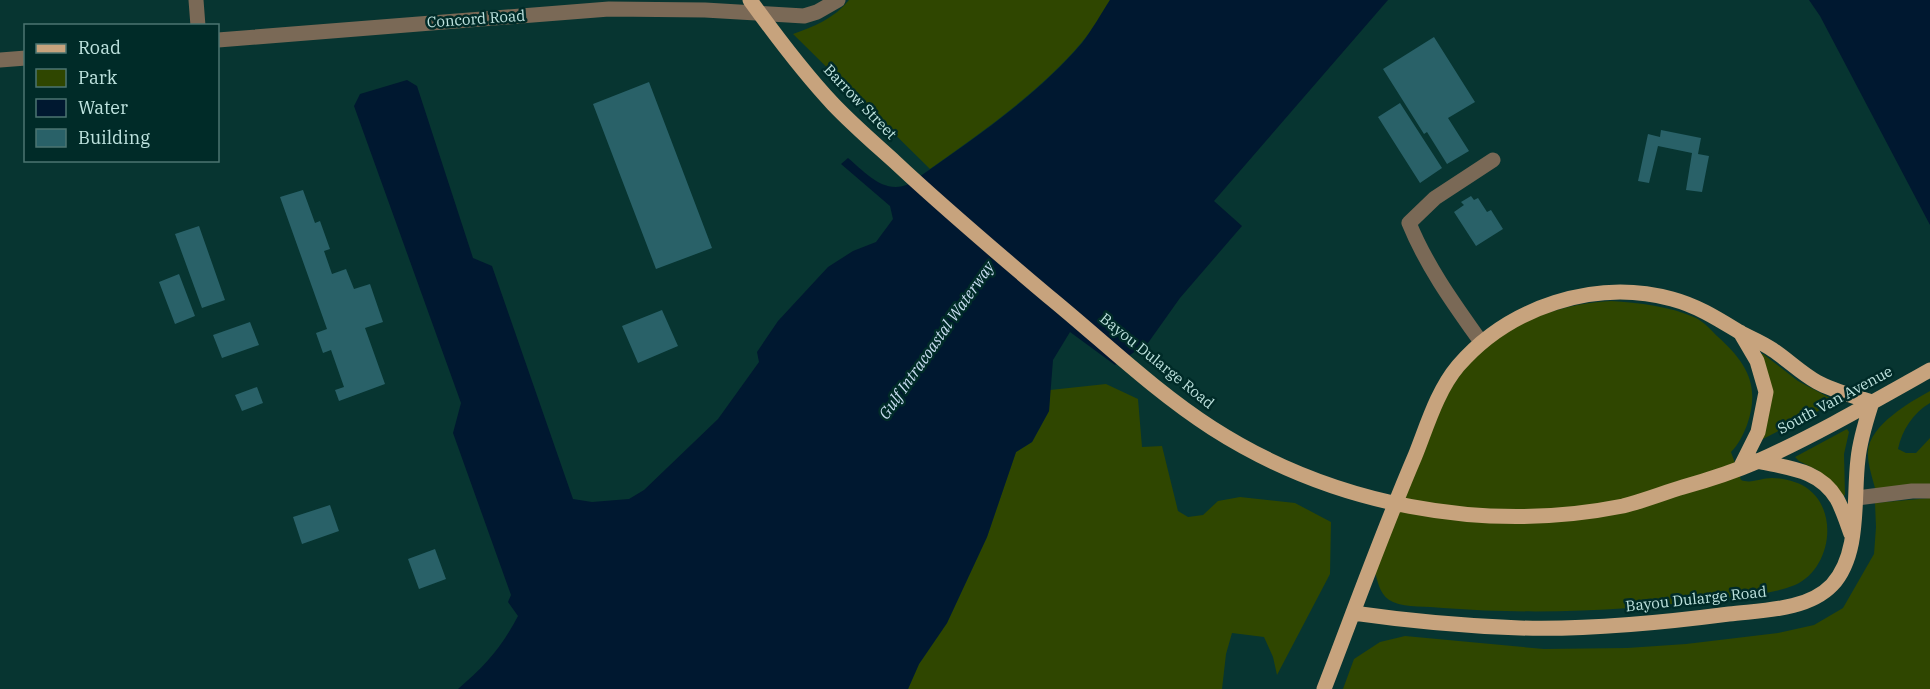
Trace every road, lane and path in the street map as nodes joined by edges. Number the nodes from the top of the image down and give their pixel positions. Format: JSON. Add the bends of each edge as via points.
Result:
{"nodes":[{"id":1,"x":196,"y":0,"type":"edge"},
{"id":2,"x":750,"y":0,"type":"edge"},
{"id":3,"x":838,"y":0,"type":"edge"},
{"id":4,"x":198,"y":24,"type":"edge"},
{"id":5,"x":219,"y":40,"type":"edge"},
{"id":6,"x":24,"y":58,"type":"edge"},
{"id":7,"x":0,"y":60,"type":"edge"},
{"id":8,"x":1493,"y":160,"type":"dead end"},
{"id":9,"x":956,"y":219,"type":"joint"},
{"id":10,"x":1740,"y":332,"type":"junction"},
{"id":11,"x":1481,"y":342,"type":"junction"},
{"id":12,"x":1930,"y":370,"type":"edge"},
{"id":13,"x":1872,"y":402,"type":"junction"},
{"id":14,"x":1756,"y":461,"type":"junction"},
{"id":15,"x":1740,"y":468,"type":"junction"},
{"id":16,"x":1930,"y":491,"type":"edge"},
{"id":17,"x":1857,"y":498,"type":"junction"},
{"id":18,"x":1852,"y":537,"type":"junction"},
{"id":19,"x":1353,"y":613,"type":"junction"},
{"id":20,"x":1324,"y":689,"type":"edge"}],
"edges":[{"from":1,"to":4,"type":"street"},
{"from":2,"to":9,"type":"main road","name":"Barrow Street","via":[[834,105]]},
{"from":3,"to":5,"type":"street","name":"Concord Road","via":[[804,16],[609,9]]},
{"from":6,"to":7,"type":"street"},
{"from":8,"to":11,"type":"street","via":[[1436,198],[1409,223],[1450,299]]},
{"from":9,"to":15,"type":"main road","name":"Bayou Dularge Road","via":[[1203,421],[1253,452],[1315,480],[1403,506],[1496,516],[1574,513],[1625,505]]},
{"from":10,"to":11,"type":"main road","via":[[1702,309],[1671,299],[1638,292],[1606,292],[1567,298],[1532,311]]},
{"from":10,"to":13,"type":"main road","via":[[1818,383]]},
{"from":10,"to":15,"type":"main road","via":[[1757,361],[1766,392],[1758,432]]},
{"from":11,"to":19,"type":"main road","via":[[1443,388]]},
{"from":12,"to":13,"type":"main road","name":"South Van Avenue"},
{"from":13,"to":14,"type":"main road","name":"South Van Avenue"},
{"from":13,"to":17,"type":"main road","name":"Bayou Dularge Road","via":[[1860,441]]},
{"from":14,"to":15,"type":"main road","name":"Bayou Dularge Road"},
{"from":14,"to":18,"type":"main road","via":[[1809,472],[1826,483],[1838,500]]},
{"from":16,"to":17,"type":"street"},
{"from":17,"to":18,"type":"main road","name":"Bayou Dularge Road"},
{"from":18,"to":19,"type":"main road","name":"Bayou Dularge Road","via":[[1843,568],[1832,585],[1806,602],[1776,609],[1629,625],[1522,628],[1418,622]]},
{"from":19,"to":20,"type":"main road"}]}
